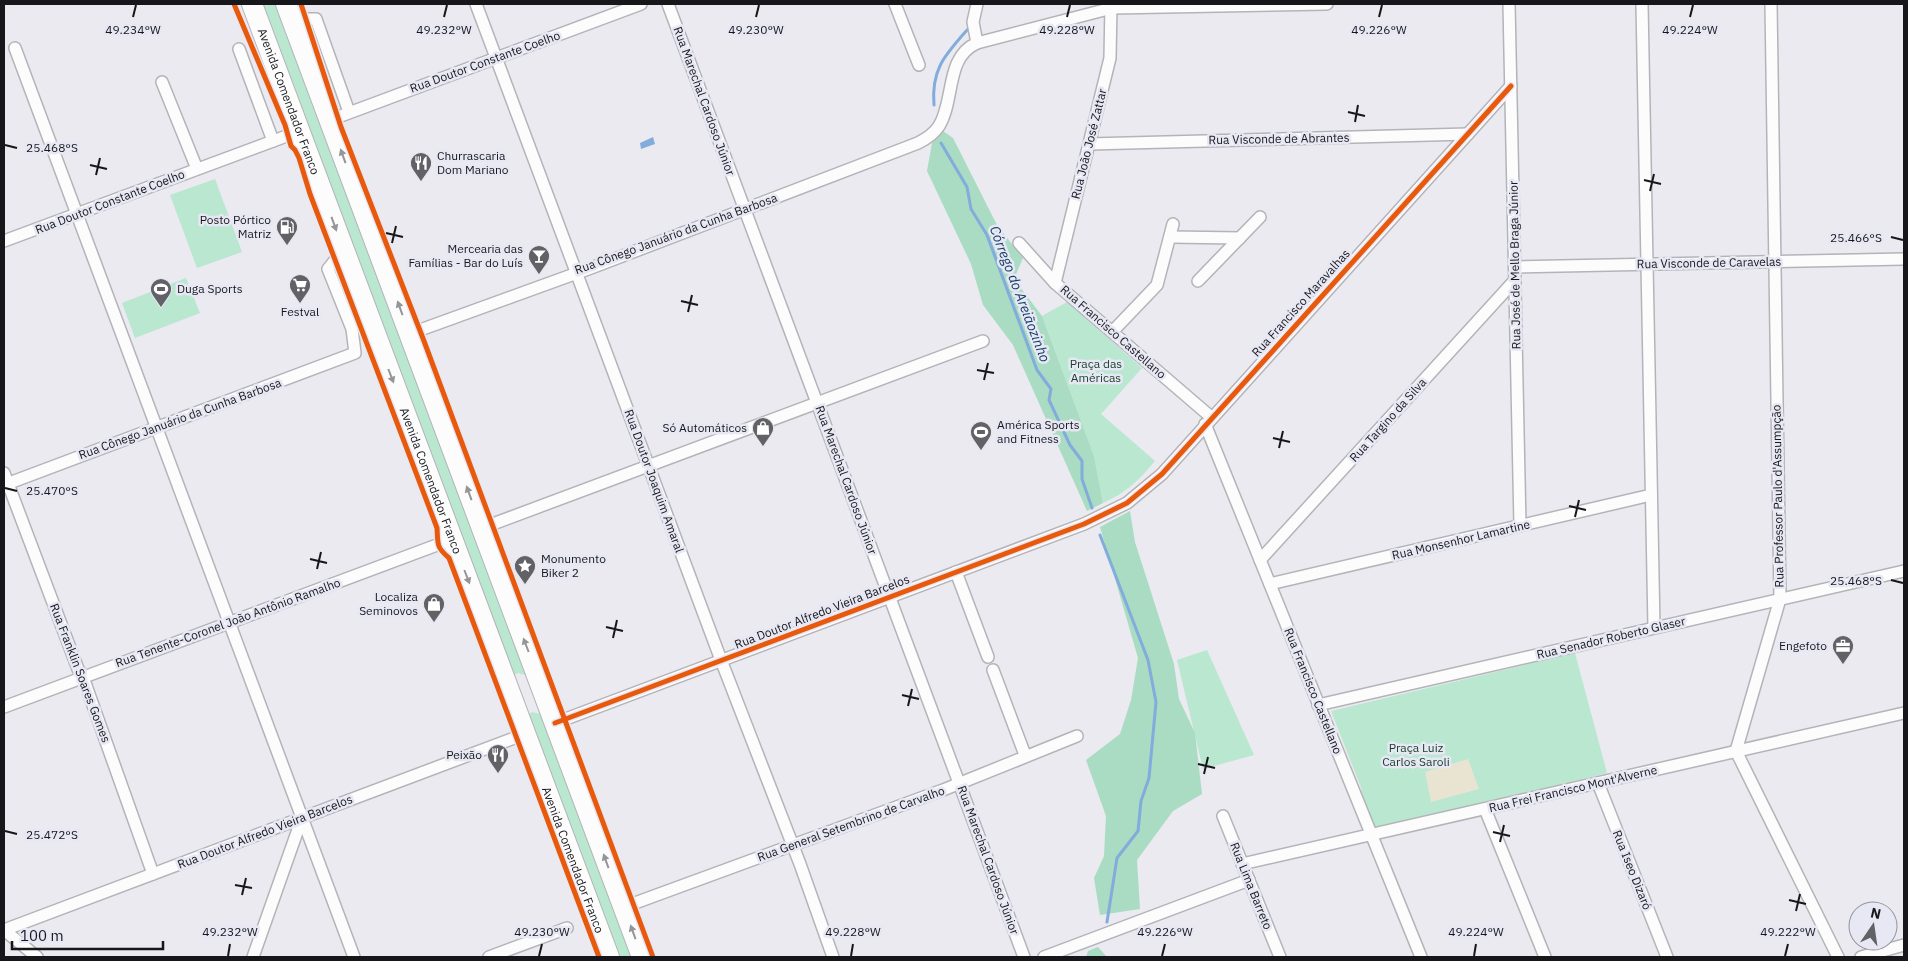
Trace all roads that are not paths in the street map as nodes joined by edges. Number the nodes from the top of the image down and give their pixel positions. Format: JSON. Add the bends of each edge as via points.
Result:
{"nodes":[{"id":1,"x":242,"y":4,"type":"edge"},
{"id":2,"x":252,"y":4,"type":"edge"},
{"id":3,"x":476,"y":4,"type":"edge"},
{"id":4,"x":640,"y":4,"type":"edge"},
{"id":5,"x":668,"y":4,"type":"edge"},
{"id":6,"x":895,"y":4,"type":"edge"},
{"id":7,"x":977,"y":4,"type":"edge"},
{"id":8,"x":1327,"y":4,"type":"edge"},
{"id":9,"x":1509,"y":4,"type":"edge"},
{"id":10,"x":1642,"y":4,"type":"edge"},
{"id":11,"x":1771,"y":4,"type":"edge"},
{"id":12,"x":1244,"y":5,"type":"edge"},
{"id":13,"x":1112,"y":6,"type":"edge"},
{"id":14,"x":289,"y":12,"type":"edge"},
{"id":15,"x":978,"y":44,"type":"junction"},
{"id":16,"x":15,"y":48,"type":"dead end"},
{"id":17,"x":239,"y":49,"type":"dead end"},
{"id":18,"x":496,"y":58,"type":"junction"},
{"id":19,"x":919,"y":65,"type":"dead end"},
{"id":20,"x":162,"y":82,"type":"dead end"},
{"id":21,"x":1511,"y":86,"type":"junction"},
{"id":22,"x":287,"y":96,"type":"junction"},
{"id":23,"x":349,"y":112,"type":"junction"},
{"id":24,"x":330,"y":120,"type":"junction"},
{"id":25,"x":300,"y":131,"type":"junction"},
{"id":26,"x":1468,"y":134,"type":"junction"},
{"id":27,"x":274,"y":141,"type":"junction"},
{"id":28,"x":1089,"y":144,"type":"junction"},
{"id":29,"x":197,"y":169,"type":"junction"},
{"id":30,"x":745,"y":209,"type":"junction"},
{"id":31,"x":77,"y":214,"type":"junction"},
{"id":32,"x":1260,"y":217,"type":"dead end"},
{"id":33,"x":1173,"y":224,"type":"dead end"},
{"id":34,"x":1170,"y":238,"type":"junction"},
{"id":35,"x":1240,"y":238,"type":"junction"},
{"id":36,"x":4,"y":242,"type":"edge"},
{"id":37,"x":1019,"y":243,"type":"dead end"},
{"id":38,"x":344,"y":249,"type":"junction"},
{"id":39,"x":1904,"y":258,"type":"edge"},
{"id":40,"x":1775,"y":262,"type":"junction"},
{"id":41,"x":1647,"y":264,"type":"junction"},
{"id":42,"x":1515,"y":267,"type":"junction"},
{"id":43,"x":576,"y":272,"type":"junction"},
{"id":44,"x":1515,"y":280,"type":"junction"},
{"id":45,"x":1198,"y":281,"type":"dead end"},
{"id":46,"x":1055,"y":283,"type":"junction"},
{"id":47,"x":1112,"y":332,"type":"junction"},
{"id":48,"x":410,"y":334,"type":"junction"},
{"id":49,"x":983,"y":341,"type":"dead end"},
{"id":50,"x":817,"y":403,"type":"junction"},
{"id":51,"x":1208,"y":420,"type":"junction"},
{"id":52,"x":156,"y":428,"type":"junction"},
{"id":53,"x":648,"y":466,"type":"junction"},
{"id":54,"x":5,"y":481,"type":"edge"},
{"id":55,"x":1652,"y":495,"type":"junction"},
{"id":56,"x":1095,"y":519,"type":"joint"},
{"id":57,"x":1520,"y":526,"type":"junction"},
{"id":58,"x":482,"y":528,"type":"junction"},
{"id":59,"x":452,"y":539,"type":"junction"},
{"id":60,"x":1260,"y":560,"type":"junction"},
{"id":61,"x":1904,"y":571,"type":"edge"},
{"id":62,"x":956,"y":572,"type":"junction"},
{"id":63,"x":1270,"y":584,"type":"junction"},
{"id":64,"x":890,"y":597,"type":"junction"},
{"id":65,"x":1780,"y":599,"type":"junction"},
{"id":66,"x":229,"y":622,"type":"junction"},
{"id":67,"x":1654,"y":628,"type":"junction"},
{"id":68,"x":988,"y":657,"type":"dead end"},
{"id":69,"x":721,"y":660,"type":"junction"},
{"id":70,"x":993,"y":670,"type":"dead end"},
{"id":71,"x":83,"y":677,"type":"junction"},
{"id":72,"x":543,"y":691,"type":"junction"},
{"id":73,"x":514,"y":702,"type":"junction"},
{"id":74,"x":1318,"y":705,"type":"junction"},
{"id":75,"x":4,"y":707,"type":"edge"},
{"id":76,"x":1904,"y":713,"type":"edge"},
{"id":77,"x":555,"y":723,"type":"junction"},
{"id":78,"x":526,"y":734,"type":"junction"},
{"id":79,"x":1077,"y":736,"type":"dead end"},
{"id":80,"x":1736,"y":752,"type":"junction"},
{"id":81,"x":1025,"y":755,"type":"junction"},
{"id":82,"x":1598,"y":783,"type":"junction"},
{"id":83,"x":960,"y":784,"type":"junction"},
{"id":84,"x":1485,"y":808,"type":"junction"},
{"id":85,"x":1223,"y":816,"type":"dead end"},
{"id":86,"x":302,"y":818,"type":"junction"},
{"id":87,"x":1371,"y":834,"type":"junction"},
{"id":88,"x":793,"y":846,"type":"junction"},
{"id":89,"x":1242,"y":864,"type":"junction"},
{"id":90,"x":153,"y":874,"type":"junction"},
{"id":91,"x":1249,"y":880,"type":"junction"},
{"id":92,"x":624,"y":907,"type":"junction"},
{"id":93,"x":566,"y":928,"type":"dead end"},
{"id":94,"x":4,"y":930,"type":"edge"},
{"id":95,"x":1904,"y":945,"type":"edge"},
{"id":96,"x":37,"y":957,"type":"edge"},
{"id":97,"x":253,"y":957,"type":"edge"},
{"id":98,"x":354,"y":957,"type":"edge"},
{"id":99,"x":490,"y":957,"type":"edge"},
{"id":100,"x":609,"y":957,"type":"edge"},
{"id":101,"x":642,"y":957,"type":"edge"},
{"id":102,"x":833,"y":957,"type":"edge"},
{"id":103,"x":1024,"y":957,"type":"edge"},
{"id":104,"x":1044,"y":957,"type":"edge"},
{"id":105,"x":1280,"y":957,"type":"edge"},
{"id":106,"x":1421,"y":957,"type":"edge"},
{"id":107,"x":1545,"y":957,"type":"edge"},
{"id":108,"x":1667,"y":957,"type":"edge"},
{"id":109,"x":1838,"y":957,"type":"edge"},
{"id":110,"x":1860,"y":957,"type":"edge"}],
"edges":[{"from":1,"to":22,"type":"highway"},
{"from":2,"to":22,"type":"highway","name":"Avenida Comendador Franco"},
{"from":3,"to":18,"type":"street","name":"Rua Doutor Joaquim Amaral"},
{"from":4,"to":18,"type":"street","name":"Rua Doutor Constante Coelho"},
{"from":5,"to":30,"type":"street","name":"Rua Marechal Cardoso Júnior"},
{"from":6,"to":19,"type":"street"},
{"from":7,"to":15,"type":"street","via":[[973,22]]},
{"from":8,"to":12,"type":"street"},
{"from":9,"to":21,"type":"street","name":"Rua José de Mello Braga Júnior"},
{"from":10,"to":41,"type":"street"},
{"from":11,"to":40,"type":"street","name":"Rua Professor Paulo d'Assumpção"},
{"from":12,"to":13,"type":"street"},
{"from":13,"to":15,"type":"street"},
{"from":13,"to":28,"type":"street","name":"Rua João José Zattar","via":[[1110,58]]},
{"from":14,"to":23,"type":"street","via":[[316,19]]},
{"from":14,"to":24,"type":"highway"},
{"from":15,"to":30,"type":"street","name":"Rua Cônego Januário da Cunha Barbosa","via":[[966,50],[957,63],[947,106],[938,127],[925,139]]},
{"from":16,"to":31,"type":"street"},
{"from":17,"to":27,"type":"street"},
{"from":18,"to":23,"type":"street","name":"Rua Doutor Constante Coelho"},
{"from":18,"to":43,"type":"street","name":"Rua Doutor Joaquim Amaral"},
{"from":20,"to":29,"type":"street"},
{"from":21,"to":26,"type":"street","name":"Rua Francisco Maravalhas"},
{"from":21,"to":42,"type":"street","name":"Rua José de Mello Braga Júnior"},
{"from":22,"to":25,"type":"highway","name":"Avenida Comendador Franco"},
{"from":23,"to":24,"type":"street","name":"Rua Doutor Constante Coelho"},
{"from":48,"to":24,"type":"highway","one_way":true},
{"from":25,"to":27,"type":"street","name":"Rua Doutor Constante Coelho"},
{"from":25,"to":38,"type":"highway","name":"Avenida Comendador Franco","one_way":true},
{"from":26,"to":28,"type":"street","name":"Rua Visconde de Abrantes"},
{"from":26,"to":51,"type":"street","name":"Rua Francisco Maravalhas"},
{"from":27,"to":29,"type":"street","name":"Rua Doutor Constante Coelho"},
{"from":28,"to":46,"type":"street","name":"Rua João José Zattar"},
{"from":29,"to":31,"type":"street","name":"Rua Doutor Constante Coelho"},
{"from":30,"to":43,"type":"street","name":"Rua Cônego Januário da Cunha Barbosa"},
{"from":30,"to":50,"type":"street","name":"Rua Marechal Cardoso Júnior"},
{"from":31,"to":36,"type":"street","name":"Rua Doutor Constante Coelho"},
{"from":31,"to":52,"type":"street"},
{"from":32,"to":35,"type":"street"},
{"from":33,"to":34,"type":"street"},
{"from":34,"to":35,"type":"street"},
{"from":34,"to":47,"type":"street","via":[[1156,288]]},
{"from":35,"to":45,"type":"street"},
{"from":37,"to":46,"type":"street","name":"Rua Francisco Castellano"},
{"from":38,"to":52,"type":"street","name":"Rua Cônego Januário da Cunha Barbosa","via":[[328,269],[352,329],[355,353]]},
{"from":38,"to":59,"type":"highway","name":"Avenida Comendador Franco","one_way":true},
{"from":39,"to":40,"type":"street","name":"Rua Visconde de Caravelas"},
{"from":40,"to":41,"type":"street","name":"Rua Visconde de Caravelas"},
{"from":40,"to":65,"type":"street","name":"Rua Professor Paulo d'Assumpção"},
{"from":41,"to":42,"type":"street","name":"Rua Visconde de Caravelas"},
{"from":41,"to":55,"type":"street"},
{"from":42,"to":44,"type":"street","name":"Rua José de Mello Braga Júnior"},
{"from":43,"to":48,"type":"street","name":"Rua Cônego Januário da Cunha Barbosa"},
{"from":43,"to":53,"type":"street","name":"Rua Doutor Joaquim Amaral"},
{"from":44,"to":57,"type":"street","name":"Rua José de Mello Braga Júnior"},
{"from":44,"to":60,"type":"street","name":"Rua Targino da Silva"},
{"from":46,"to":47,"type":"street","name":"Rua Francisco Castellano"},
{"from":47,"to":51,"type":"street","name":"Rua Francisco Castellano"},
{"from":58,"to":48,"type":"highway","one_way":true},
{"from":49,"to":50,"type":"street"},
{"from":50,"to":53,"type":"street"},
{"from":50,"to":64,"type":"street","name":"Rua Marechal Cardoso Júnior"},
{"from":51,"to":56,"type":"street","name":"Rua Francisco Maravalhas","via":[[1151,485],[1127,503]]},
{"from":51,"to":60,"type":"street","name":"Rua Francisco Castellano"},
{"from":52,"to":54,"type":"street","name":"Rua Cônego Januário da Cunha Barbosa"},
{"from":52,"to":66,"type":"street"},
{"from":53,"to":58,"type":"street"},
{"from":53,"to":69,"type":"street","name":"Rua Doutor Joaquim Amaral"},
{"from":54,"to":71,"type":"street","name":"Rua Franklin Soares Gomes"},
{"from":55,"to":57,"type":"street","name":"Rua Monsenhor Lamartine"},
{"from":55,"to":67,"type":"street"},
{"from":56,"to":62,"type":"street","name":"Rua Doutor Alfredo Vieira Barcelos"},
{"from":57,"to":63,"type":"street","name":"Rua Monsenhor Lamartine"},
{"from":72,"to":58,"type":"highway","one_way":true},
{"from":59,"to":66,"type":"street","name":"Rua Tenente-Coronel João Antônio Ramalho"},
{"from":59,"to":73,"type":"highway","name":"Avenida Comendador Franco","one_way":true},
{"from":60,"to":63,"type":"street","name":"Rua Francisco Castellano"},
{"from":61,"to":65,"type":"street","name":"Rua Senador Roberto Glaser"},
{"from":62,"to":64,"type":"street","name":"Rua Doutor Alfredo Vieira Barcelos"},
{"from":62,"to":68,"type":"street"},
{"from":63,"to":74,"type":"street","name":"Rua Francisco Castellano"},
{"from":64,"to":69,"type":"street","name":"Rua Doutor Alfredo Vieira Barcelos"},
{"from":64,"to":83,"type":"street","name":"Rua Marechal Cardoso Júnior"},
{"from":65,"to":67,"type":"street","name":"Rua Senador Roberto Glaser"},
{"from":65,"to":80,"type":"street","name":"Rua Professor Paulo d'Assumpção"},
{"from":66,"to":71,"type":"street","name":"Rua Tenente-Coronel João Antônio Ramalho"},
{"from":66,"to":86,"type":"street"},
{"from":67,"to":74,"type":"street","name":"Rua Senador Roberto Glaser"},
{"from":69,"to":77,"type":"street","name":"Rua Doutor Alfredo Vieira Barcelos"},
{"from":69,"to":88,"type":"street","name":"Rua Doutor Joaquim Amaral"},
{"from":70,"to":81,"type":"street"},
{"from":71,"to":75,"type":"street","name":"Rua Tenente-Coronel João Antônio Ramalho"},
{"from":71,"to":90,"type":"street","name":"Rua Franklin Soares Gomes"},
{"from":72,"to":73,"type":"highway","via":[[530,683],[522,684],[516,688]]},
{"from":72,"to":77,"type":"highway"},
{"from":73,"to":78,"type":"highway","name":"Avenida Comendador Franco"},
{"from":74,"to":87,"type":"street","name":"Rua Francisco Castellano"},
{"from":76,"to":80,"type":"street","name":"Rua Frei Francisco Mont'Alverne"},
{"from":92,"to":77,"type":"highway","one_way":true},
{"from":78,"to":86,"type":"street","name":"Rua Doutor Alfredo Vieira Barcelos"},
{"from":78,"to":100,"type":"highway","name":"Avenida Comendador Franco"},
{"from":79,"to":81,"type":"street","name":"Rua General Setembrino de Carvalho"},
{"from":80,"to":82,"type":"street","name":"Rua Frei Francisco Mont'Alverne"},
{"from":80,"to":109,"type":"street"},
{"from":81,"to":83,"type":"street","name":"Rua General Setembrino de Carvalho"},
{"from":82,"to":84,"type":"street","name":"Rua Frei Francisco Mont'Alverne"},
{"from":82,"to":108,"type":"street","name":"Rua Iseo Dizaró"},
{"from":83,"to":88,"type":"street","name":"Rua General Setembrino de Carvalho"},
{"from":83,"to":103,"type":"street","name":"Rua Marechal Cardoso Júnior"},
{"from":84,"to":87,"type":"street","name":"Rua Frei Francisco Mont'Alverne"},
{"from":84,"to":107,"type":"street"},
{"from":85,"to":89,"type":"street","name":"Rua Lima Barreto"},
{"from":86,"to":90,"type":"street","name":"Rua Doutor Alfredo Vieira Barcelos"},
{"from":86,"to":97,"type":"street"},
{"from":86,"to":98,"type":"street"},
{"from":87,"to":89,"type":"street","name":"Rua Frei Francisco Mont'Alverne"},
{"from":87,"to":106,"type":"street","name":"Rua Francisco Castellano"},
{"from":88,"to":92,"type":"street","name":"Rua General Setembrino de Carvalho"},
{"from":88,"to":102,"type":"street","name":"Rua Doutor Joaquim Amaral"},
{"from":89,"to":91,"type":"street","name":"Rua Lima Barreto"},
{"from":90,"to":94,"type":"street","name":"Rua Doutor Alfredo Vieira Barcelos"},
{"from":91,"to":104,"type":"street"},
{"from":91,"to":105,"type":"street","name":"Rua Lima Barreto"},
{"from":101,"to":92,"type":"highway","one_way":true},
{"from":93,"to":99,"type":"street"},
{"from":94,"to":96,"type":"street"},
{"from":95,"to":110,"type":"street"}]}
